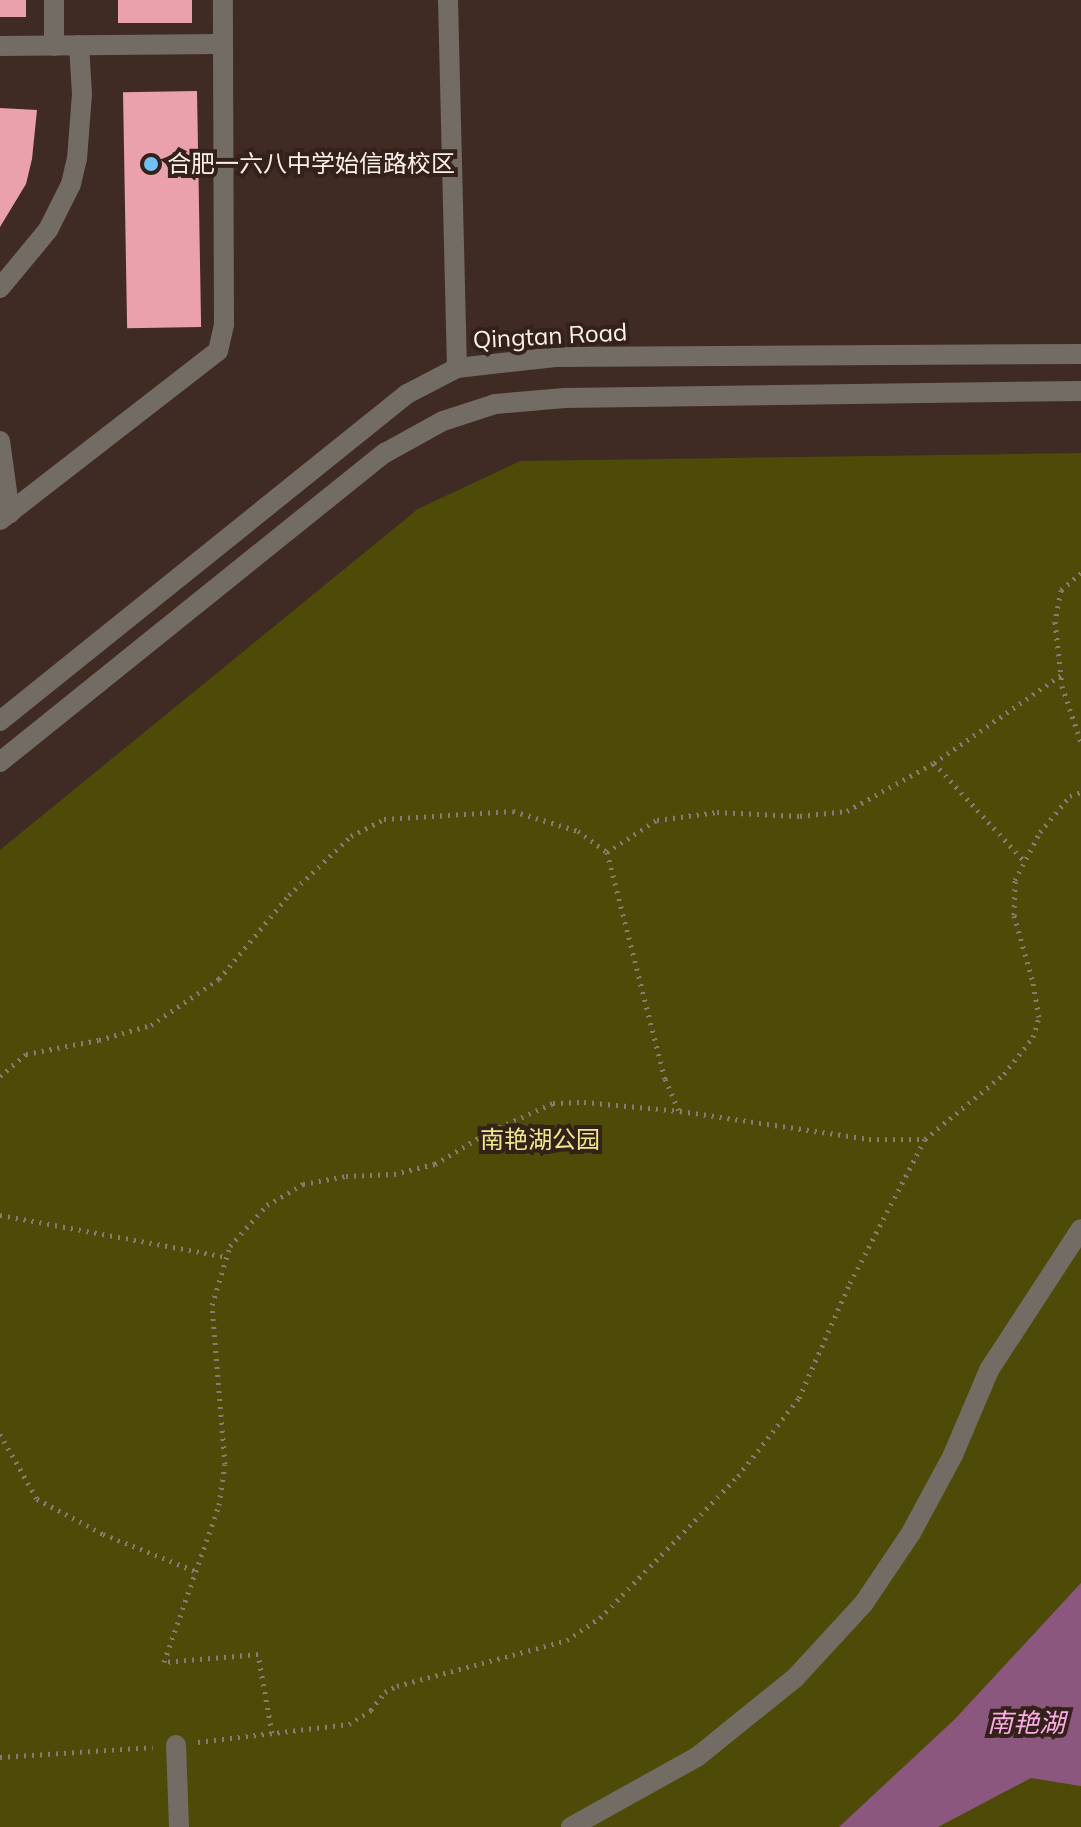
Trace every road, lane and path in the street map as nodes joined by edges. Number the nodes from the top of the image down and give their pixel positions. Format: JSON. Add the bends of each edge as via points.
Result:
{"nodes":[{"id":1,"x":54,"y":0,"type":"edge"},
{"id":2,"x":223,"y":0,"type":"edge"},
{"id":3,"x":448,"y":0,"type":"edge"},
{"id":4,"x":221,"y":44,"type":"junction"},
{"id":5,"x":79,"y":45,"type":"junction"},
{"id":6,"x":0,"y":46,"type":"edge"},
{"id":7,"x":54,"y":46,"type":"junction"},
{"id":8,"x":0,"y":288,"type":"edge"},
{"id":9,"x":1081,"y":354,"type":"edge"},
{"id":10,"x":457,"y":368,"type":"junction"},
{"id":11,"x":1081,"y":391,"type":"edge"},
{"id":12,"x":0,"y":441,"type":"edge"},
{"id":13,"x":5,"y":516,"type":"edge"},
{"id":14,"x":1081,"y":573,"type":"edge"},
{"id":15,"x":1061,"y":675,"type":"junction"},
{"id":16,"x":0,"y":721,"type":"edge"},
{"id":17,"x":1081,"y":742,"type":"edge"},
{"id":18,"x":0,"y":762,"type":"edge"},
{"id":19,"x":934,"y":763,"type":"junction"},
{"id":20,"x":1081,"y":792,"type":"edge"},
{"id":21,"x":607,"y":852,"type":"junction"},
{"id":22,"x":1025,"y":862,"type":"junction"},
{"id":23,"x":0,"y":1076,"type":"edge"},
{"id":24,"x":680,"y":1111,"type":"junction"},
{"id":25,"x":925,"y":1139,"type":"junction"},
{"id":26,"x":0,"y":1215,"type":"edge"},
{"id":27,"x":1081,"y":1229,"type":"edge"},
{"id":28,"x":226,"y":1257,"type":"junction"},
{"id":29,"x":0,"y":1434,"type":"edge"},
{"id":30,"x":195,"y":1571,"type":"junction"},
{"id":31,"x":272,"y":1733,"type":"junction"},
{"id":32,"x":176,"y":1745,"type":"junction"},
{"id":33,"x":0,"y":1757,"type":"edge"},
{"id":34,"x":179,"y":1827,"type":"edge"},
{"id":35,"x":571,"y":1827,"type":"edge"}],
"edges":[{"from":1,"to":7,"type":"street"},
{"from":2,"to":4,"type":"street"},
{"from":3,"to":10,"type":"street"},
{"from":4,"to":5,"type":"street"},
{"from":4,"to":13,"type":"street","via":[[224,324],[218,351]]},
{"from":5,"to":7,"type":"street"},
{"from":5,"to":8,"type":"street","via":[[82,94],[71,184],[48,230]]},
{"from":6,"to":7,"type":"street"},
{"from":9,"to":10,"type":"street","name":"Qingtan Road","via":[[555,357]]},
{"from":10,"to":16,"type":"street","name":"Qingtan Road","via":[[407,394]]},
{"from":11,"to":18,"type":"street","via":[[565,398],[495,404],[443,421],[385,453]]},
{"from":12,"to":13,"type":"street"},
{"from":14,"to":15,"type":"path","via":[[1061,590]]},
{"from":15,"to":17,"type":"path"},
{"from":15,"to":19,"type":"path"},
{"from":19,"to":21,"type":"path","via":[[847,811],[800,816],[717,812],[657,820]]},
{"from":19,"to":22,"type":"path"},
{"from":20,"to":22,"type":"path","via":[[1070,796],[1040,832]]},
{"from":21,"to":23,"type":"path","via":[[578,831],[513,811],[384,819],[351,836],[289,895],[219,979],[151,1025],[26,1054]]},
{"from":21,"to":24,"type":"path","via":[[665,1079]]},
{"from":22,"to":25,"type":"path","via":[[1015,880],[1014,915],[1039,1017],[1033,1037],[1004,1074]]},
{"from":24,"to":25,"type":"path","via":[[869,1139]]},
{"from":24,"to":28,"type":"path","via":[[553,1103],[435,1164],[303,1184],[267,1205]]},
{"from":25,"to":31,"type":"path","via":[[850,1283],[799,1398],[738,1476],[600,1618],[567,1640],[397,1686],[349,1724]]},
{"from":26,"to":28,"type":"path"},
{"from":27,"to":35,"type":"street","via":[[989,1370],[953,1455],[911,1533],[864,1603],[795,1678],[697,1757]]},
{"from":28,"to":30,"type":"path","via":[[212,1305],[225,1464],[219,1505]]},
{"from":29,"to":30,"type":"path","via":[[37,1499],[103,1534]]},
{"from":30,"to":31,"type":"path","via":[[164,1662],[258,1654]]},
{"from":31,"to":32,"type":"path"},
{"from":32,"to":33,"type":"path"},
{"from":32,"to":34,"type":"street"}]}
